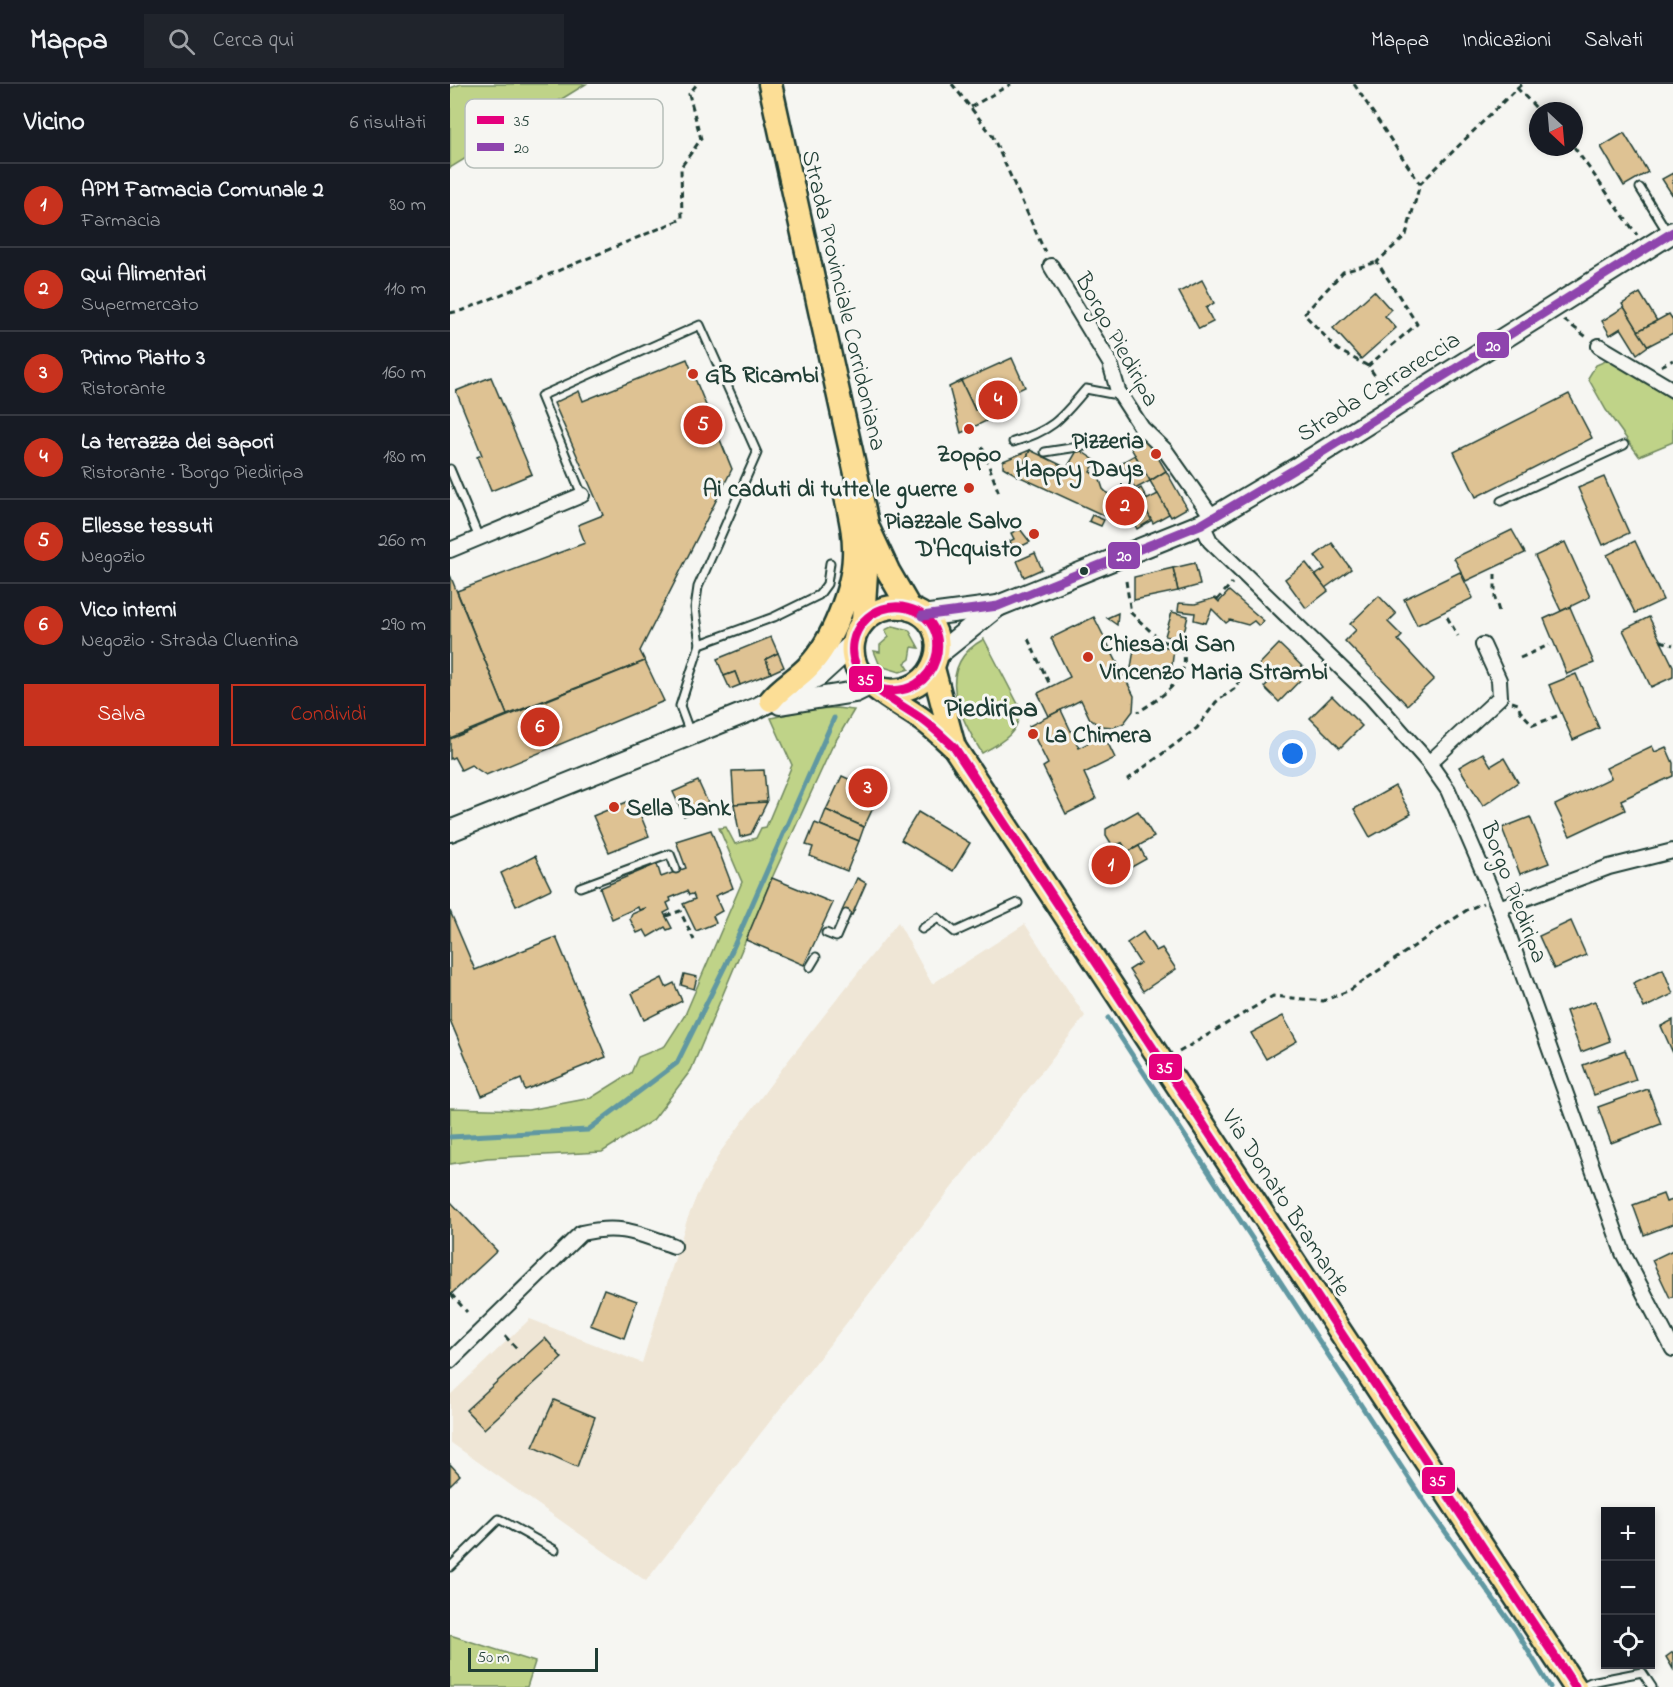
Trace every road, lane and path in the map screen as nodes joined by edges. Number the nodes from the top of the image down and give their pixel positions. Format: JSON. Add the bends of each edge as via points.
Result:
{"nodes":[{"id":1,"x":698,"y":84,"type":"edge"},
{"id":2,"x":770,"y":84,"type":"edge"},
{"id":3,"x":952,"y":84,"type":"edge"},
{"id":4,"x":1011,"y":84,"type":"edge"},
{"id":5,"x":1354,"y":84,"type":"edge"},
{"id":6,"x":1522,"y":84,"type":"edge"},
{"id":7,"x":1517,"y":88,"type":"junction"},
{"id":8,"x":1530,"y":102,"type":"edge"},
{"id":9,"x":970,"y":108,"type":"junction"},
{"id":10,"x":1580,"y":156,"type":"edge"},
{"id":11,"x":1420,"y":184,"type":"junction"},
{"id":12,"x":1640,"y":188,"type":"dead end"},
{"id":13,"x":1671,"y":234,"type":"edge"},
{"id":14,"x":804,"y":246,"type":"junction"},
{"id":15,"x":1647,"y":249,"type":"junction"},
{"id":16,"x":1377,"y":262,"type":"junction"},
{"id":17,"x":1051,"y":266,"type":"joint"},
{"id":18,"x":450,"y":313,"type":"edge"},
{"id":19,"x":1562,"y":318,"type":"dead end"},
{"id":20,"x":1599,"y":346,"type":"joint"},
{"id":21,"x":1368,"y":366,"type":"junction"},
{"id":22,"x":1673,"y":390,"type":"edge"},
{"id":23,"x":1118,"y":391,"type":"junction"},
{"id":24,"x":998,"y":400,"type":"dead end"},
{"id":25,"x":1006,"y":404,"type":"dead end"},
{"id":26,"x":1395,"y":404,"type":"junction"},
{"id":27,"x":1142,"y":428,"type":"junction"},
{"id":28,"x":1013,"y":441,"type":"dead end"},
{"id":29,"x":1624,"y":444,"type":"dead end"},
{"id":30,"x":982,"y":447,"type":"dead end"},
{"id":31,"x":1045,"y":452,"type":"dead end"},
{"id":32,"x":450,"y":469,"type":"edge"},
{"id":33,"x":582,"y":495,"type":"joint"},
{"id":34,"x":1000,"y":496,"type":"dead end"},
{"id":35,"x":1501,"y":501,"type":"dead end"},
{"id":36,"x":1208,"y":521,"type":"junction"},
{"id":37,"x":868,"y":528,"type":"junction"},
{"id":38,"x":479,"y":538,"type":"junction"},
{"id":39,"x":450,"y":550,"type":"edge"},
{"id":40,"x":830,"y":563,"type":"dead end"},
{"id":41,"x":1495,"y":574,"type":"dead end"},
{"id":42,"x":1126,"y":581,"type":"dead end"},
{"id":43,"x":1227,"y":589,"type":"dead end"},
{"id":44,"x":1217,"y":600,"type":"dead end"},
{"id":45,"x":998,"y":606,"type":"junction"},
{"id":46,"x":916,"y":612,"type":"junction"},
{"id":47,"x":1500,"y":615,"type":"dead end"},
{"id":48,"x":1447,"y":617,"type":"dead end"},
{"id":49,"x":863,"y":621,"type":"junction"},
{"id":50,"x":1458,"y":636,"type":"dead end"},
{"id":51,"x":1028,"y":639,"type":"dead end"},
{"id":52,"x":1661,"y":641,"type":"dead end"},
{"id":53,"x":700,"y":644,"type":"junction"},
{"id":54,"x":852,"y":645,"type":"junction"},
{"id":55,"x":1483,"y":645,"type":"dead end"},
{"id":56,"x":1549,"y":645,"type":"dead end"},
{"id":57,"x":1673,"y":645,"type":"edge"},
{"id":58,"x":1520,"y":658,"type":"dead end"},
{"id":59,"x":935,"y":661,"type":"junction"},
{"id":60,"x":1241,"y":678,"type":"dead end"},
{"id":61,"x":875,"y":687,"type":"junction"},
{"id":62,"x":1051,"y":687,"type":"dead end"},
{"id":63,"x":1500,"y":697,"type":"junction"},
{"id":64,"x":764,"y":704,"type":"junction"},
{"id":65,"x":1138,"y":712,"type":"dead end"},
{"id":66,"x":1557,"y":716,"type":"dead end"},
{"id":67,"x":690,"y":733,"type":"junction"},
{"id":68,"x":954,"y":747,"type":"junction"},
{"id":69,"x":1430,"y":763,"type":"junction"},
{"id":70,"x":1127,"y":780,"type":"dead end"},
{"id":71,"x":450,"y":831,"type":"edge"},
{"id":72,"x":1673,"y":851,"type":"edge"},
{"id":73,"x":676,"y":869,"type":"dead end"},
{"id":74,"x":580,"y":887,"type":"dead end"},
{"id":75,"x":1018,"y":903,"type":"dead end"},
{"id":76,"x":1497,"y":903,"type":"junction"},
{"id":77,"x":846,"y":914,"type":"dead end"},
{"id":78,"x":666,"y":916,"type":"dead end"},
{"id":79,"x":922,"y":929,"type":"dead end"},
{"id":80,"x":826,"y":933,"type":"dead end"},
{"id":81,"x":694,"y":940,"type":"dead end"},
{"id":82,"x":816,"y":957,"type":"dead end"},
{"id":83,"x":810,"y":967,"type":"dead end"},
{"id":84,"x":1162,"y":1062,"type":"junction"},
{"id":85,"x":674,"y":1246,"type":"dead end"},
{"id":86,"x":451,"y":1294,"type":"edge"},
{"id":87,"x":467,"y":1312,"type":"dead end"},
{"id":88,"x":505,"y":1336,"type":"dead end"},
{"id":89,"x":517,"y":1349,"type":"dead end"},
{"id":90,"x":1673,"y":1349,"type":"edge"},
{"id":91,"x":450,"y":1361,"type":"edge"},
{"id":92,"x":555,"y":1550,"type":"dead end"},
{"id":93,"x":450,"y":1567,"type":"edge"},
{"id":94,"x":1575,"y":1687,"type":"edge"},
{"id":95,"x":1581,"y":1687,"type":"edge"},
{"id":96,"x":1652,"y":1687,"type":"edge"}],
"edges":[{"from":1,"to":18,"type":"path","via":[[689,94],[701,139],[681,167],[682,219]]},
{"from":2,"to":14,"type":"main road","name":"Strada Provinciale Corridoniana"},
{"from":3,"to":9,"type":"path"},
{"from":4,"to":9,"type":"path"},
{"from":5,"to":11,"type":"path"},
{"from":6,"to":7,"type":"path"},
{"from":7,"to":8,"type":"path"},
{"from":7,"to":11,"type":"path"},
{"from":9,"to":17,"type":"path","via":[[992,135]]},
{"from":10,"to":15,"type":"path"},
{"from":11,"to":16,"type":"path","via":[[1406,235]]},
{"from":12,"to":13,"type":"lane"},
{"from":13,"to":15,"type":"main road","name":"Strada Carrareccia"},
{"from":14,"to":37,"type":"main road","name":"Strada Provinciale Corridoniana"},
{"from":14,"to":64,"type":"main road","via":[[829,417],[854,536],[854,558],[846,591],[823,648],[808,667]]},
{"from":15,"to":26,"type":"main road","name":"Strada Carrareccia"},
{"from":16,"to":21,"type":"path","via":[[1417,324]]},
{"from":16,"to":21,"type":"path","via":[[1343,272],[1304,314],[1338,350]]},
{"from":17,"to":23,"type":"street","name":"Borgo Piediripa","via":[[1110,363]]},
{"from":19,"to":20,"type":"path"},
{"from":20,"to":22,"type":"street"},
{"from":21,"to":26,"type":"path"},
{"from":23,"to":27,"type":"street","name":"Borgo Piediripa"},
{"from":23,"to":28,"type":"lane","via":[[1112,394],[1086,389],[1059,422]]},
{"from":24,"to":25,"type":"path","via":[[1005,413],[1009,411]]},
{"from":26,"to":36,"type":"main road","name":"Strada Carrareccia"},
{"from":27,"to":31,"type":"lane","via":[[1130,439]]},
{"from":27,"to":36,"type":"street","name":"Borgo Piediripa","via":[[1165,450]]},
{"from":29,"to":35,"type":"lane"},
{"from":30,"to":34,"type":"path"},
{"from":32,"to":38,"type":"lane"},
{"from":33,"to":38,"type":"street"},
{"from":33,"to":53,"type":"lane","via":[[541,396],[700,325],[757,453],[698,587],[695,608]]},
{"from":36,"to":45,"type":"main road","name":"Strada Carrareccia"},
{"from":36,"to":69,"type":"street","name":"Borgo Piediripa","via":[[1210,541],[1364,690]]},
{"from":37,"to":46,"type":"main road","name":"Strada Provinciale Corridoniana","via":[[888,571]]},
{"from":37,"to":49,"type":"main road","name":"Strada Provinciale Corridoniana"},
{"from":38,"to":39,"type":"street"},
{"from":40,"to":53,"type":"lane","via":[[827,584],[819,595]]},
{"from":41,"to":47,"type":"path"},
{"from":42,"to":65,"type":"path","via":[[1131,613],[1161,641],[1181,647],[1184,652],[1180,673],[1166,694]]},
{"from":43,"to":44,"type":"path"},
{"from":45,"to":46,"type":"main road"},
{"from":45,"to":59,"type":"main road"},
{"from":46,"to":49,"type":"main road","via":[[885,608]]},
{"from":46,"to":59,"type":"main road","via":[[932,627],[937,640]]},
{"from":48,"to":50,"type":"path"},
{"from":49,"to":54,"type":"main road"},
{"from":51,"to":62,"type":"path"},
{"from":52,"to":57,"type":"path"},
{"from":53,"to":67,"type":"lane","via":[[680,706]]},
{"from":54,"to":61,"type":"main road","via":[[856,667]]},
{"from":54,"to":64,"type":"main road","via":[[818,676]]},
{"from":55,"to":63,"type":"street","via":[[1499,680]]},
{"from":56,"to":58,"type":"path"},
{"from":59,"to":61,"type":"main road","via":[[916,686],[892,692]]},
{"from":59,"to":68,"type":"main road","name":"Via Donato Bramante"},
{"from":60,"to":70,"type":"path","via":[[1197,728]]},
{"from":61,"to":64,"type":"main road"},
{"from":61,"to":68,"type":"main road","name":"Via Donato Bramante"},
{"from":63,"to":66,"type":"path","via":[[1518,704],[1533,725]]},
{"from":63,"to":69,"type":"street"},
{"from":64,"to":67,"type":"main road"},
{"from":67,"to":71,"type":"main road"},
{"from":68,"to":84,"type":"main road","name":"Via Donato Bramante"},
{"from":69,"to":76,"type":"street","name":"Borgo Piediripa","via":[[1452,799]]},
{"from":72,"to":76,"type":"street"},
{"from":73,"to":74,"type":"lane","via":[[670,854]]},
{"from":75,"to":79,"type":"lane","via":[[955,932],[938,918]]},
{"from":76,"to":84,"type":"path","via":[[1467,910],[1350,990],[1323,1001],[1273,996]]},
{"from":76,"to":90,"type":"street","name":"Borgo Piediripa","via":[[1623,1253]]},
{"from":77,"to":80,"type":"lane","via":[[836,937]]},
{"from":78,"to":81,"type":"path","via":[[680,911]]},
{"from":82,"to":83,"type":"lane"},
{"from":84,"to":94,"type":"main road","name":"Via Donato Bramante"},
{"from":85,"to":91,"type":"street","via":[[624,1229],[581,1233]]},
{"from":86,"to":87,"type":"path"},
{"from":88,"to":89,"type":"path"},
{"from":92,"to":93,"type":"lane","via":[[499,1519]]},
{"from":95,"to":96,"type":"lane","via":[[1642,1672]]}]}
